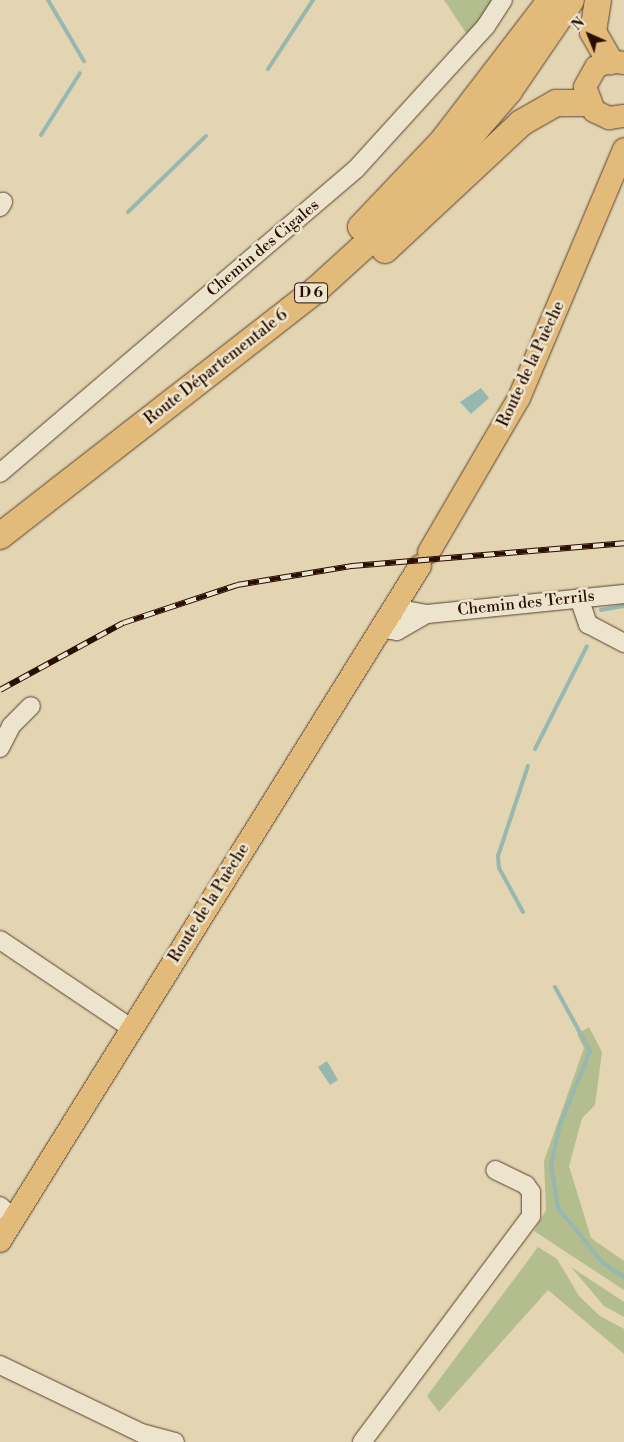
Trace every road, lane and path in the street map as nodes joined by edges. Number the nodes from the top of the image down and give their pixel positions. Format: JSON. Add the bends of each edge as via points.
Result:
{"nodes":[{"id":1,"x":503,"y":0,"type":"edge"},
{"id":2,"x":535,"y":0,"type":"edge"},
{"id":3,"x":551,"y":0,"type":"edge"},
{"id":4,"x":571,"y":0,"type":"edge"},
{"id":5,"x":598,"y":0,"type":"edge"},
{"id":6,"x":620,"y":62,"type":"edge"},
{"id":7,"x":605,"y":112,"type":"edge"},
{"id":8,"x":620,"y":159,"type":"edge"},
{"id":9,"x":352,"y":236,"type":"junction"},
{"id":10,"x":198,"y":382,"type":"junction"},
{"id":11,"x":0,"y":473,"type":"edge"},
{"id":12,"x":0,"y":513,"type":"edge"},
{"id":13,"x":0,"y":536,"type":"edge"},
{"id":14,"x":624,"y":594,"type":"edge"},
{"id":15,"x":579,"y":598,"type":"junction"},
{"id":16,"x":392,"y":608,"type":"junction"},
{"id":17,"x":427,"y":614,"type":"junction"},
{"id":18,"x":379,"y":628,"type":"junction"},
{"id":19,"x":624,"y":643,"type":"edge"},
{"id":20,"x":31,"y":706,"type":"dead end"},
{"id":21,"x":0,"y":748,"type":"edge"},
{"id":22,"x":0,"y":940,"type":"edge"},
{"id":23,"x":132,"y":1028,"type":"junction"},
{"id":24,"x":495,"y":1170,"type":"dead end"},
{"id":25,"x":7,"y":1212,"type":"edge"},
{"id":26,"x":0,"y":1241,"type":"edge"},
{"id":27,"x":0,"y":1365,"type":"edge"},
{"id":28,"x":175,"y":1442,"type":"edge"},
{"id":29,"x":362,"y":1442,"type":"edge"}],
"edges":[{"from":1,"to":11,"type":"street","name":"Chemin des Cigales","via":[[480,32],[356,169]]},
{"from":2,"to":9,"type":"highway","via":[[469,96]]},
{"from":3,"to":9,"type":"highway","name":"Route Départementale 6","number":"D 6","via":[[442,142]]},
{"from":4,"to":10,"type":"highway","name":"Route Départementale 6","number":"D 6","via":[[509,91],[417,198],[317,289]]},
{"from":5,"to":6,"type":"highway","via":[[593,32]]},
{"from":6,"to":7,"type":"main road","via":[[596,67],[586,80]]},
{"from":7,"to":8,"type":"main road","name":"Route de la Puèche","via":[[616,136]]},
{"from":7,"to":10,"type":"highway","via":[[556,103],[537,111],[375,258]]},
{"from":8,"to":16,"type":"main road","name":"Route de la Puèche","via":[[519,398]]},
{"from":9,"to":12,"type":"highway","name":"Route Départementale 6","number":"D 6"},
{"from":10,"to":13,"type":"highway","name":"Route Départementale 6","number":"D 6"},
{"from":14,"to":15,"type":"street","name":"Chemin des Terrils"},
{"from":15,"to":17,"type":"street","name":"Chemin des Terrils"},
{"from":15,"to":19,"type":"street","via":[[588,624]]},
{"from":16,"to":17,"type":"street","name":"Chemin des Terrils"},
{"from":16,"to":18,"type":"main road","name":"Route de la Puèche"},
{"from":17,"to":18,"type":"street","name":"Chemin des Terrils","via":[[397,631]]},
{"from":18,"to":23,"type":"main road","name":"Route de la Puèche"},
{"from":20,"to":21,"type":"street","via":[[11,726]]},
{"from":22,"to":23,"type":"street"},
{"from":23,"to":25,"type":"main road","name":"Route de la Puèche"},
{"from":24,"to":29,"type":"street","via":[[526,1185],[531,1192],[530,1216]]},
{"from":25,"to":26,"type":"main road","name":"Route de la Puèche"},
{"from":27,"to":28,"type":"street","via":[[141,1433]]}]}
